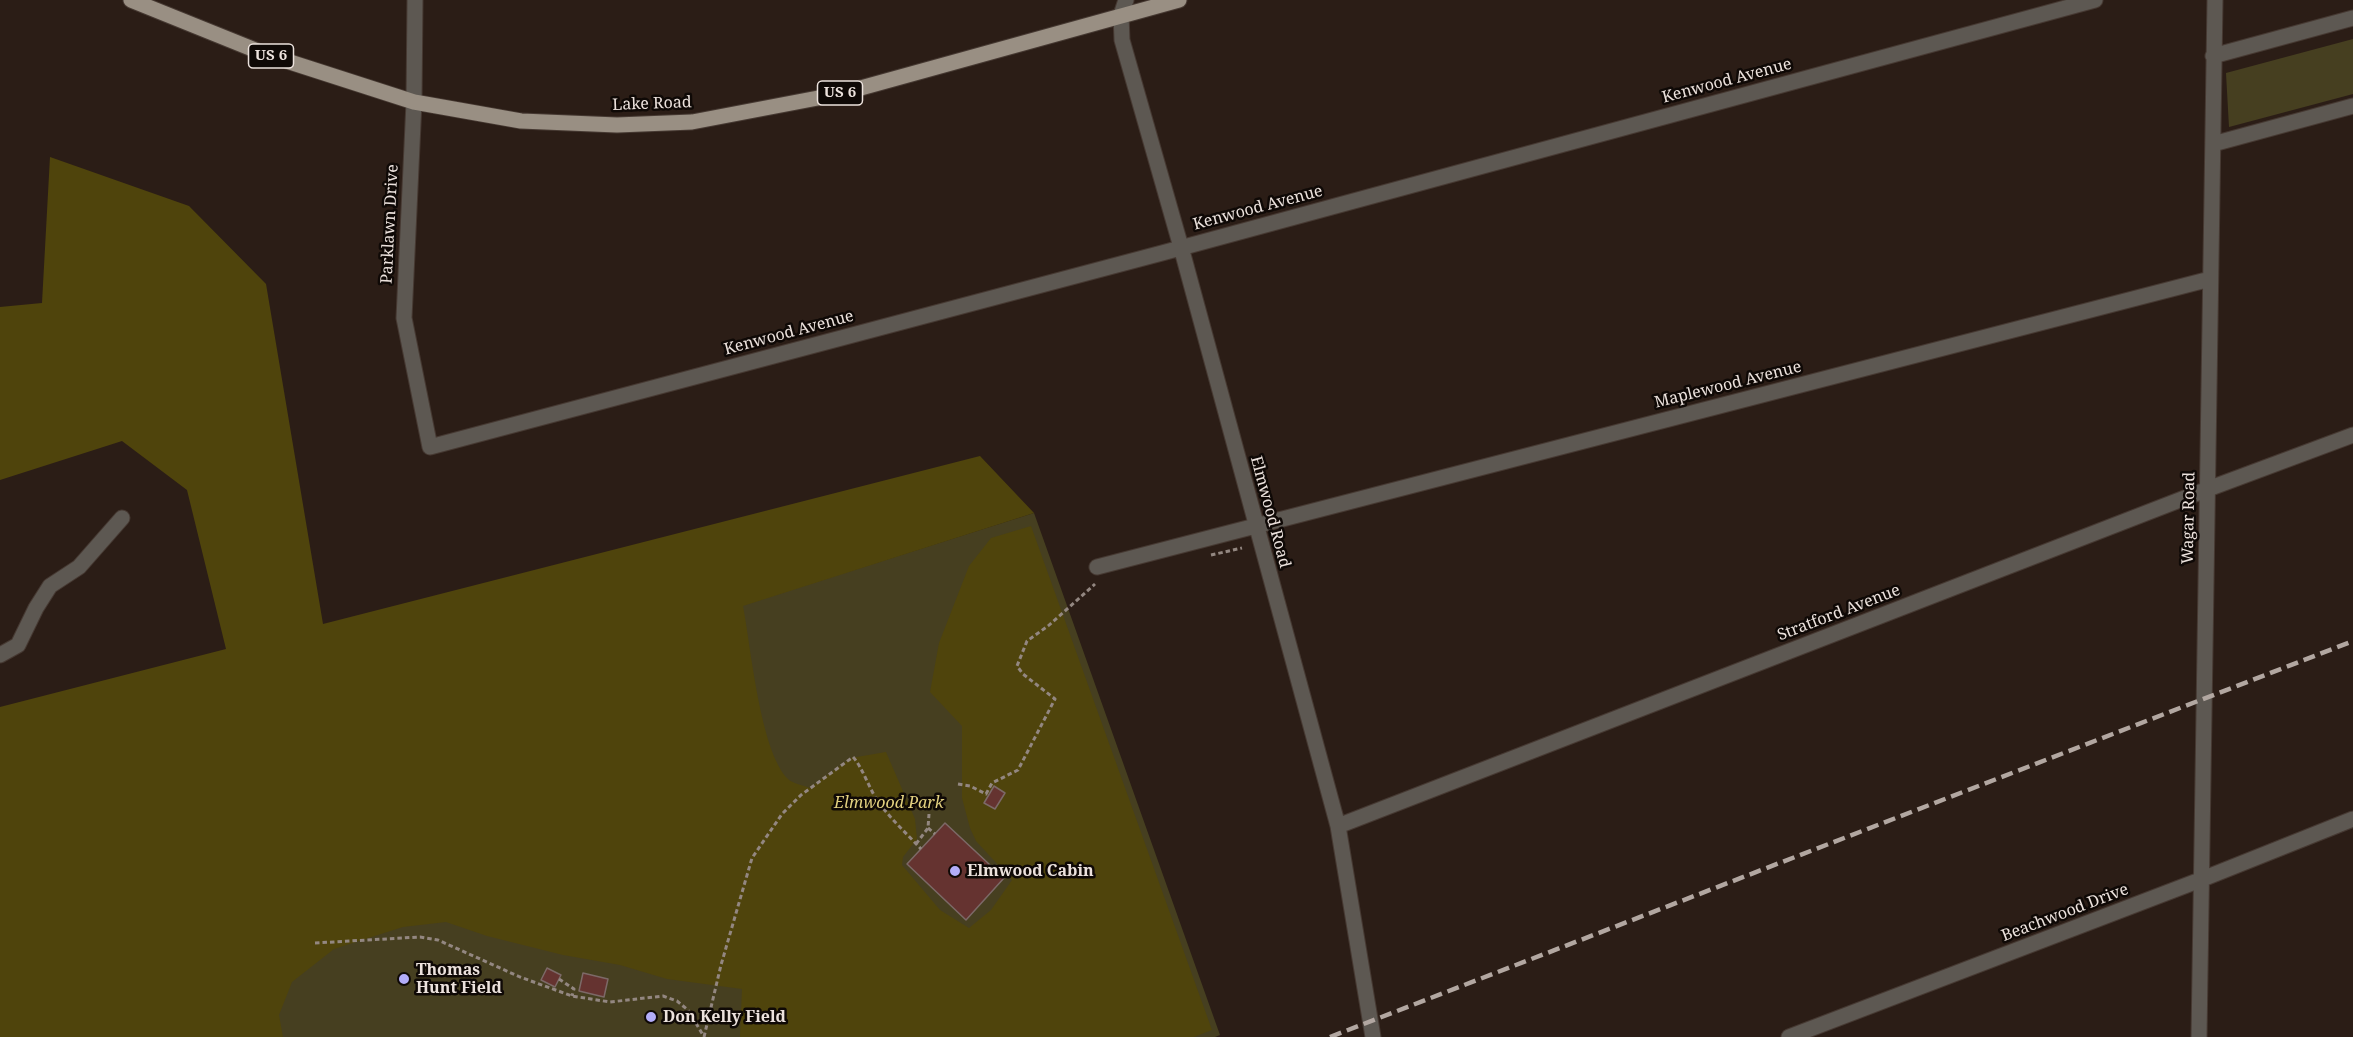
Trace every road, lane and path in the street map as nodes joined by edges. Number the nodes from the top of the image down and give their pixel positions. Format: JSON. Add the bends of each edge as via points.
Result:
{"nodes":[{"id":1,"x":131,"y":0,"type":"edge"},
{"id":2,"x":415,"y":0,"type":"edge"},
{"id":3,"x":1126,"y":0,"type":"edge"},
{"id":4,"x":1179,"y":0,"type":"edge"},
{"id":5,"x":2095,"y":0,"type":"edge"},
{"id":6,"x":2215,"y":0,"type":"edge"},
{"id":7,"x":1121,"y":15,"type":"junction"},
{"id":8,"x":2353,"y":18,"type":"edge"},
{"id":9,"x":2213,"y":56,"type":"junction"},
{"id":10,"x":414,"y":102,"type":"junction"},
{"id":11,"x":2353,"y":106,"type":"edge"},
{"id":12,"x":2213,"y":144,"type":"junction"},
{"id":13,"x":1181,"y":247,"type":"junction"},
{"id":14,"x":2210,"y":279,"type":"junction"},
{"id":15,"x":2353,"y":435,"type":"edge"},
{"id":16,"x":430,"y":447,"type":"joint"},
{"id":17,"x":2208,"y":489,"type":"junction"},
{"id":18,"x":122,"y":518,"type":"dead end"},
{"id":19,"x":1255,"y":525,"type":"junction"},
{"id":20,"x":1243,"y":548,"type":"dead end"},
{"id":21,"x":1208,"y":555,"type":"dead end"},
{"id":22,"x":1098,"y":574,"type":"joint"},
{"id":23,"x":0,"y":655,"type":"edge"},
{"id":24,"x":958,"y":784,"type":"dead end"},
{"id":25,"x":929,"y":814,"type":"dead end"},
{"id":26,"x":2353,"y":819,"type":"edge"},
{"id":27,"x":1338,"y":826,"type":"junction"},
{"id":28,"x":928,"y":828,"type":"junction"},
{"id":29,"x":935,"y":834,"type":"dead end"},
{"id":30,"x":916,"y":844,"type":"junction"},
{"id":31,"x":921,"y":849,"type":"dead end"},
{"id":32,"x":2200,"y":880,"type":"junction"},
{"id":33,"x":315,"y":943,"type":"dead end"},
{"id":34,"x":559,"y":979,"type":"dead end"},
{"id":35,"x":573,"y":996,"type":"junction"},
{"id":36,"x":704,"y":1037,"type":"edge"},
{"id":37,"x":1373,"y":1037,"type":"edge"},
{"id":38,"x":1790,"y":1037,"type":"edge"},
{"id":39,"x":2199,"y":1037,"type":"edge"}],
"edges":[{"from":1,"to":10,"type":"main road","name":"Lake Road","number":"US 6","via":[[265,54]]},
{"from":2,"to":10,"type":"street","name":"Parklawn Drive"},
{"from":3,"to":7,"type":"street","name":"Elmwood Road"},
{"from":4,"to":7,"type":"main road","name":"Lake Road","number":"US 6"},
{"from":5,"to":13,"type":"street","name":"Kenwood Avenue"},
{"from":6,"to":9,"type":"street","name":"Wagar Road"},
{"from":7,"to":10,"type":"main road","name":"Lake Road","number":"US 6","via":[[839,94],[692,122],[617,125],[520,121]]},
{"from":7,"to":13,"type":"street","name":"Elmwood Road","via":[[1122,40]]},
{"from":8,"to":9,"type":"street"},
{"from":9,"to":12,"type":"street","name":"Wagar Road"},
{"from":10,"to":16,"type":"street","name":"Parklawn Drive","via":[[404,318]]},
{"from":11,"to":12,"type":"street"},
{"from":12,"to":14,"type":"street","name":"Wagar Road"},
{"from":13,"to":16,"type":"street","name":"Kenwood Avenue"},
{"from":13,"to":19,"type":"street","name":"Elmwood Road"},
{"from":14,"to":17,"type":"street","name":"Wagar Road"},
{"from":14,"to":19,"type":"street","name":"Maplewood Avenue"},
{"from":15,"to":17,"type":"street","name":"Stratford Avenue"},
{"from":17,"to":27,"type":"street","name":"Stratford Avenue"},
{"from":17,"to":32,"type":"street","name":"Wagar Road"},
{"from":18,"to":23,"type":"street","via":[[79,567],[50,586],[18,645]]},
{"from":19,"to":22,"type":"street","name":"Maplewood Avenue"},
{"from":19,"to":27,"type":"street","name":"Elmwood Road"},
{"from":20,"to":21,"type":"path"},
{"from":22,"to":24,"type":"path","via":[[1048,626],[1027,641],[1021,653],[1017,666],[1055,699],[1018,770],[992,783],[986,794]]},
{"from":25,"to":28,"type":"path"},
{"from":26,"to":32,"type":"street","name":"Beachwood Drive"},
{"from":27,"to":37,"type":"street","name":"Elmwood Road"},
{"from":28,"to":29,"type":"path"},
{"from":28,"to":30,"type":"path"},
{"from":30,"to":31,"type":"path"},
{"from":30,"to":36,"type":"path","via":[[880,804],[853,757],[801,795],[782,814],[752,858]]},
{"from":32,"to":38,"type":"street","name":"Beachwood Drive"},
{"from":32,"to":39,"type":"street","name":"Wagar Road"},
{"from":33,"to":35,"type":"path","via":[[420,937],[438,940]]},
{"from":34,"to":35,"type":"path","via":[[574,989]]},
{"from":35,"to":36,"type":"path","via":[[610,1002],[663,996],[688,1010]]}]}
